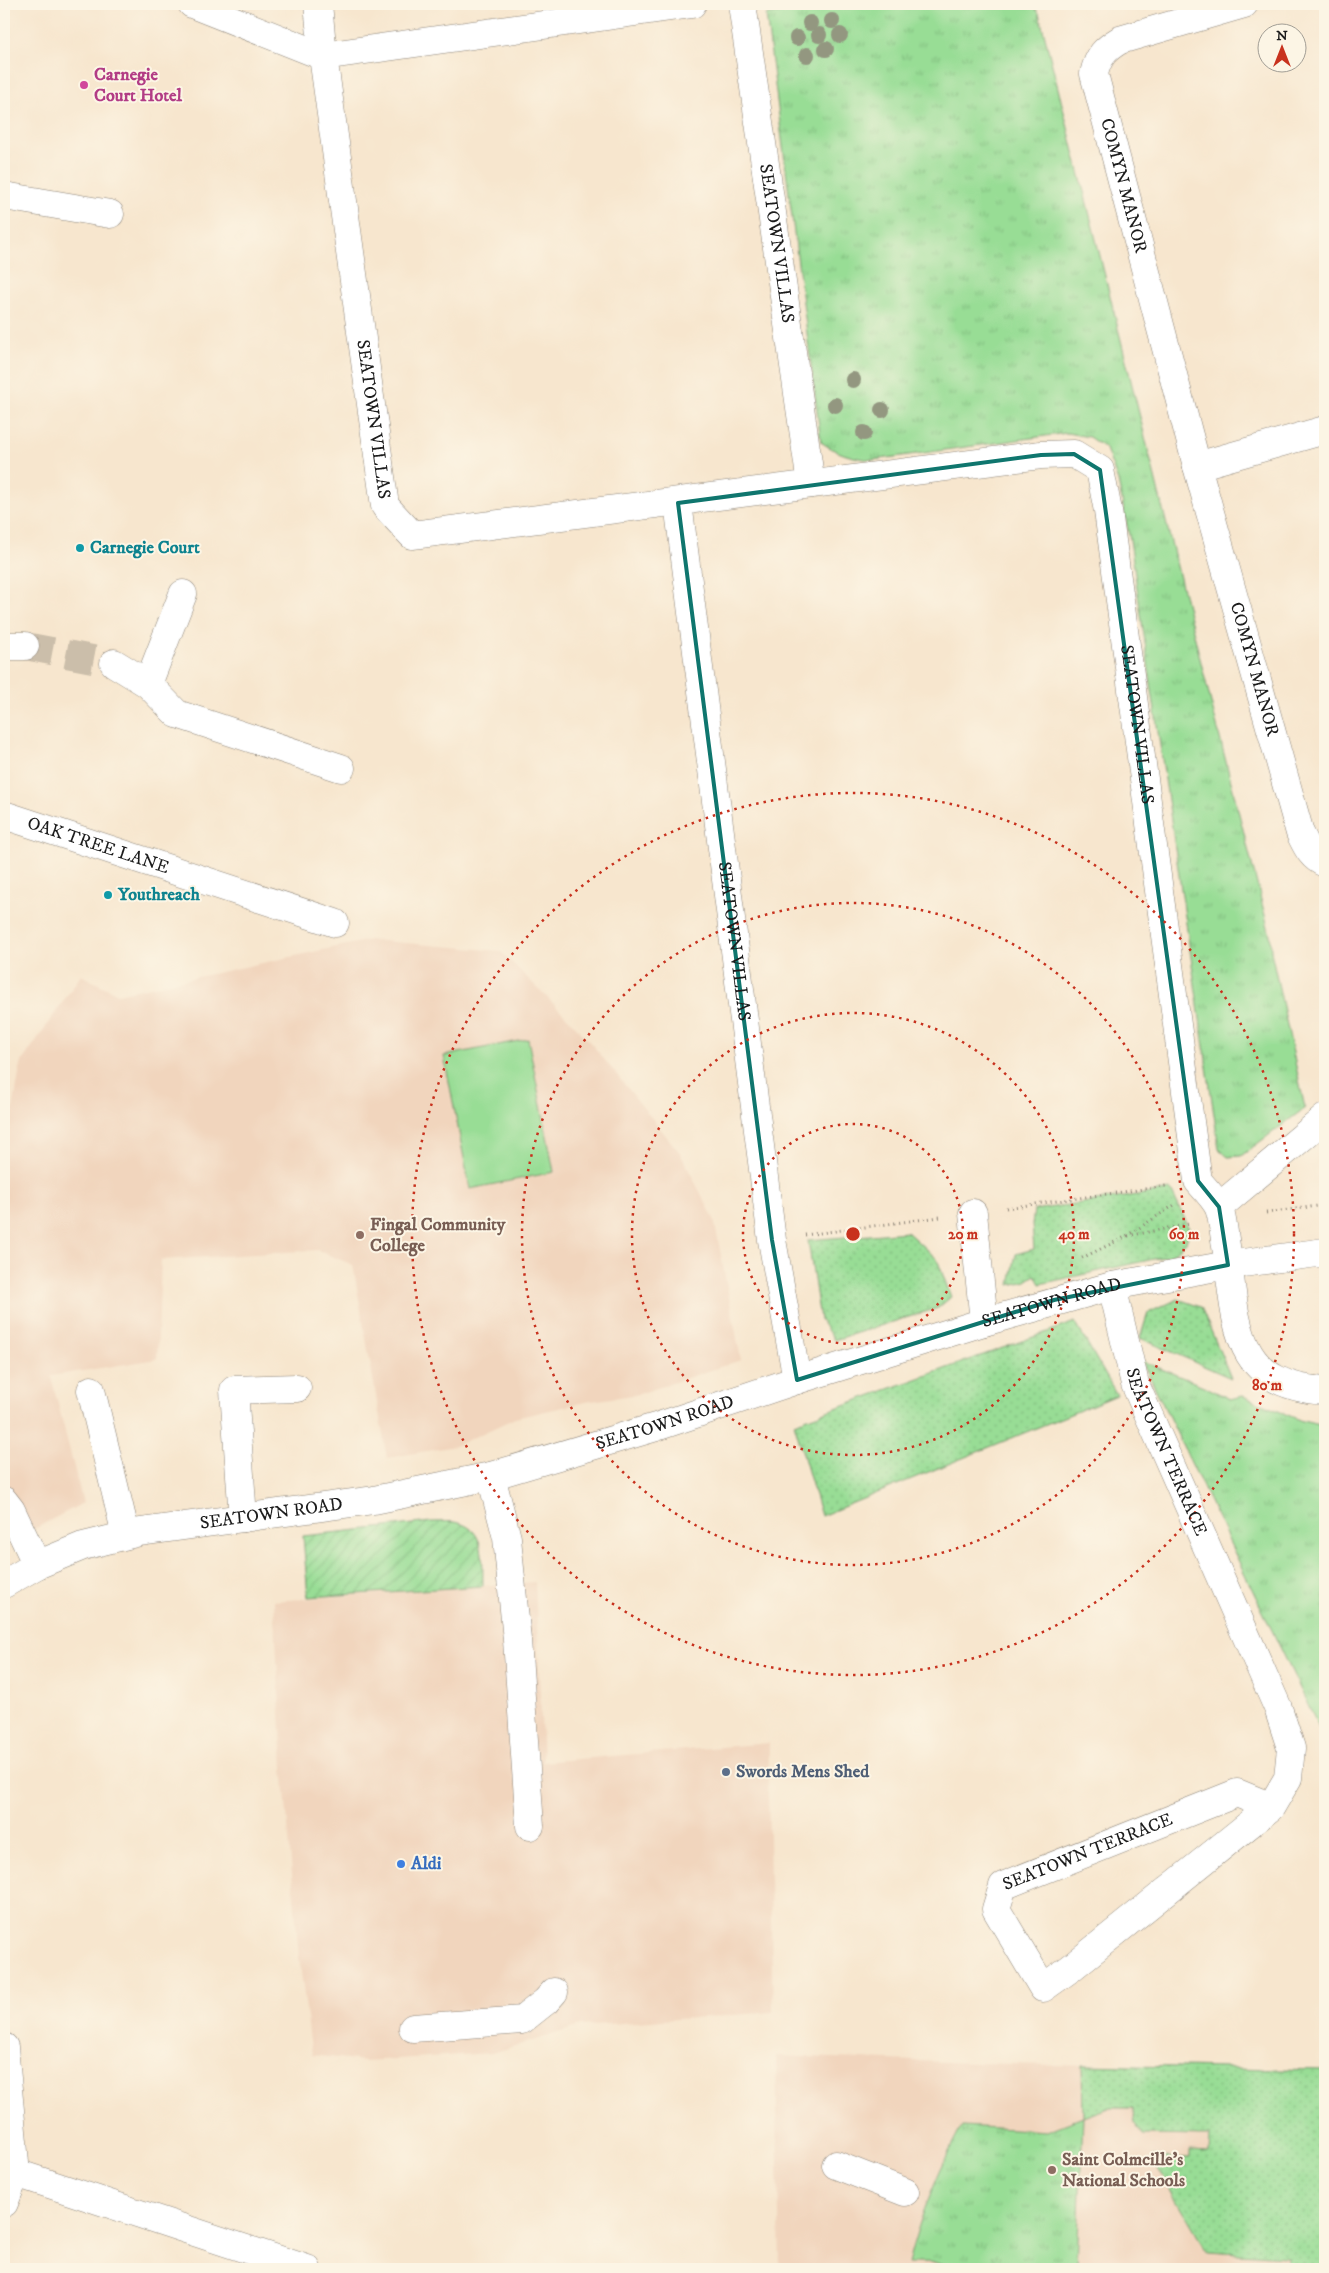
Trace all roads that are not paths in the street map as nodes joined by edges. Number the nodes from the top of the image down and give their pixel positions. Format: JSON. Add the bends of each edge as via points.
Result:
{"nodes":[{"id":1,"x":192,"y":4,"type":"edge"},
{"id":2,"x":318,"y":4,"type":"edge"},
{"id":3,"x":692,"y":4,"type":"edge"},
{"id":4,"x":742,"y":4,"type":"edge"},
{"id":5,"x":1244,"y":4,"type":"edge"},
{"id":6,"x":323,"y":56,"type":"junction"},
{"id":7,"x":4,"y":196,"type":"edge"},
{"id":8,"x":110,"y":214,"type":"dead end"},
{"id":9,"x":1325,"y":430,"type":"edge"},
{"id":10,"x":1197,"y":466,"type":"junction"},
{"id":11,"x":810,"y":484,"type":"junction"},
{"id":12,"x":678,"y":502,"type":"junction"},
{"id":13,"x":183,"y":594,"type":"dead end"},
{"id":14,"x":114,"y":663,"type":"tunnel mouth"},
{"id":15,"x":148,"y":684,"type":"junction"},
{"id":16,"x":341,"y":768,"type":"dead end"},
{"id":17,"x":4,"y":815,"type":"edge"},
{"id":18,"x":1325,"y":863,"type":"edge"},
{"id":19,"x":335,"y":923,"type":"dead end"},
{"id":20,"x":1325,"y":1118,"type":"edge"},
{"id":21,"x":1220,"y":1212,"type":"junction"},
{"id":22,"x":973,"y":1213,"type":"dead end"},
{"id":23,"x":1325,"y":1252,"type":"edge"},
{"id":24,"x":1228,"y":1266,"type":"junction"},
{"id":25,"x":1112,"y":1286,"type":"junction"},
{"id":26,"x":984,"y":1322,"type":"junction"},
{"id":27,"x":797,"y":1380,"type":"junction"},
{"id":28,"x":297,"y":1388,"type":"dead end"},
{"id":29,"x":91,"y":1390,"type":"dead end"},
{"id":30,"x":1325,"y":1391,"type":"edge"},
{"id":31,"x":491,"y":1476,"type":"junction"},
{"id":32,"x":4,"y":1501,"type":"edge"},
{"id":33,"x":243,"y":1518,"type":"junction"},
{"id":34,"x":126,"y":1536,"type":"junction"},
{"id":35,"x":37,"y":1565,"type":"junction"},
{"id":36,"x":4,"y":1584,"type":"edge"},
{"id":37,"x":1271,"y":1807,"type":"junction"},
{"id":38,"x":530,"y":1826,"type":"dead end"},
{"id":39,"x":554,"y":1992,"type":"dead end"},
{"id":40,"x":413,"y":2028,"type":"dead end"},
{"id":41,"x":4,"y":2047,"type":"edge"},
{"id":42,"x":836,"y":2165,"type":"dead end"},
{"id":43,"x":16,"y":2173,"type":"junction"},
{"id":44,"x":905,"y":2192,"type":"dead end"},
{"id":45,"x":4,"y":2203,"type":"edge"},
{"id":46,"x":307,"y":2269,"type":"edge"}],
"edges":[{"from":1,"to":6,"type":"street"},
{"from":2,"to":6,"type":"street","name":"SEATOWN VILLAS"},
{"from":3,"to":6,"type":"street"},
{"from":4,"to":11,"type":"street","name":"SEATOWN VILLAS"},
{"from":5,"to":10,"type":"street","name":"COMYN MANOR","via":[[1120,40],[1106,48],[1097,59],[1094,74]]},
{"from":6,"to":12,"type":"street","name":"SEATOWN VILLAS","via":[[385,506],[412,535]]},
{"from":7,"to":8,"type":"street"},
{"from":9,"to":10,"type":"street"},
{"from":10,"to":18,"type":"street","name":"COMYN MANOR","via":[[1300,833],[1308,850]]},
{"from":11,"to":12,"type":"street","name":"SEATOWN VILLAS"},
{"from":11,"to":21,"type":"street","name":"SEATOWN VILLAS","via":[[1041,455],[1074,454],[1100,470],[1198,1181]]},
{"from":12,"to":27,"type":"street","name":"SEATOWN VILLAS","via":[[772,1240]]},
{"from":13,"to":15,"type":"street"},
{"from":14,"to":15,"type":"street"},
{"from":15,"to":16,"type":"street","via":[[177,714]]},
{"from":17,"to":19,"type":"street","name":"OAK TREE LANE"},
{"from":20,"to":21,"type":"street"},
{"from":21,"to":24,"type":"street"},
{"from":22,"to":26,"type":"street"},
{"from":23,"to":24,"type":"street","name":"SEATOWN ROAD"},
{"from":24,"to":25,"type":"street","name":"SEATOWN ROAD"},
{"from":24,"to":30,"type":"street","via":[[1237,1322],[1245,1348],[1256,1364],[1280,1383]]},
{"from":25,"to":26,"type":"street","name":"SEATOWN ROAD"},
{"from":25,"to":37,"type":"street","name":"SEATOWN TERRACE","via":[[1135,1384],[1278,1708],[1291,1748],[1288,1778]]},
{"from":26,"to":27,"type":"street","name":"SEATOWN ROAD"},
{"from":27,"to":31,"type":"street","name":"SEATOWN ROAD","via":[[656,1428]]},
{"from":28,"to":33,"type":"street","via":[[234,1390]]},
{"from":29,"to":34,"type":"street"},
{"from":31,"to":33,"type":"street","name":"SEATOWN ROAD","via":[[374,1500]]},
{"from":31,"to":38,"type":"street","via":[[506,1538]]},
{"from":32,"to":35,"type":"street"},
{"from":33,"to":34,"type":"street","name":"SEATOWN ROAD"},
{"from":34,"to":35,"type":"street","name":"SEATOWN ROAD","via":[[83,1546]]},
{"from":35,"to":36,"type":"street","name":"SEATOWN ROAD"},
{"from":37,"to":37,"type":"street","name":"SEATOWN TERRACE","via":[[1043,1988],[996,1909],[1003,1886],[1236,1793]]},
{"from":39,"to":40,"type":"street","via":[[522,2020]]},
{"from":41,"to":43,"type":"street"},
{"from":42,"to":44,"type":"street"},
{"from":43,"to":45,"type":"street"},
{"from":43,"to":46,"type":"street"}]}
